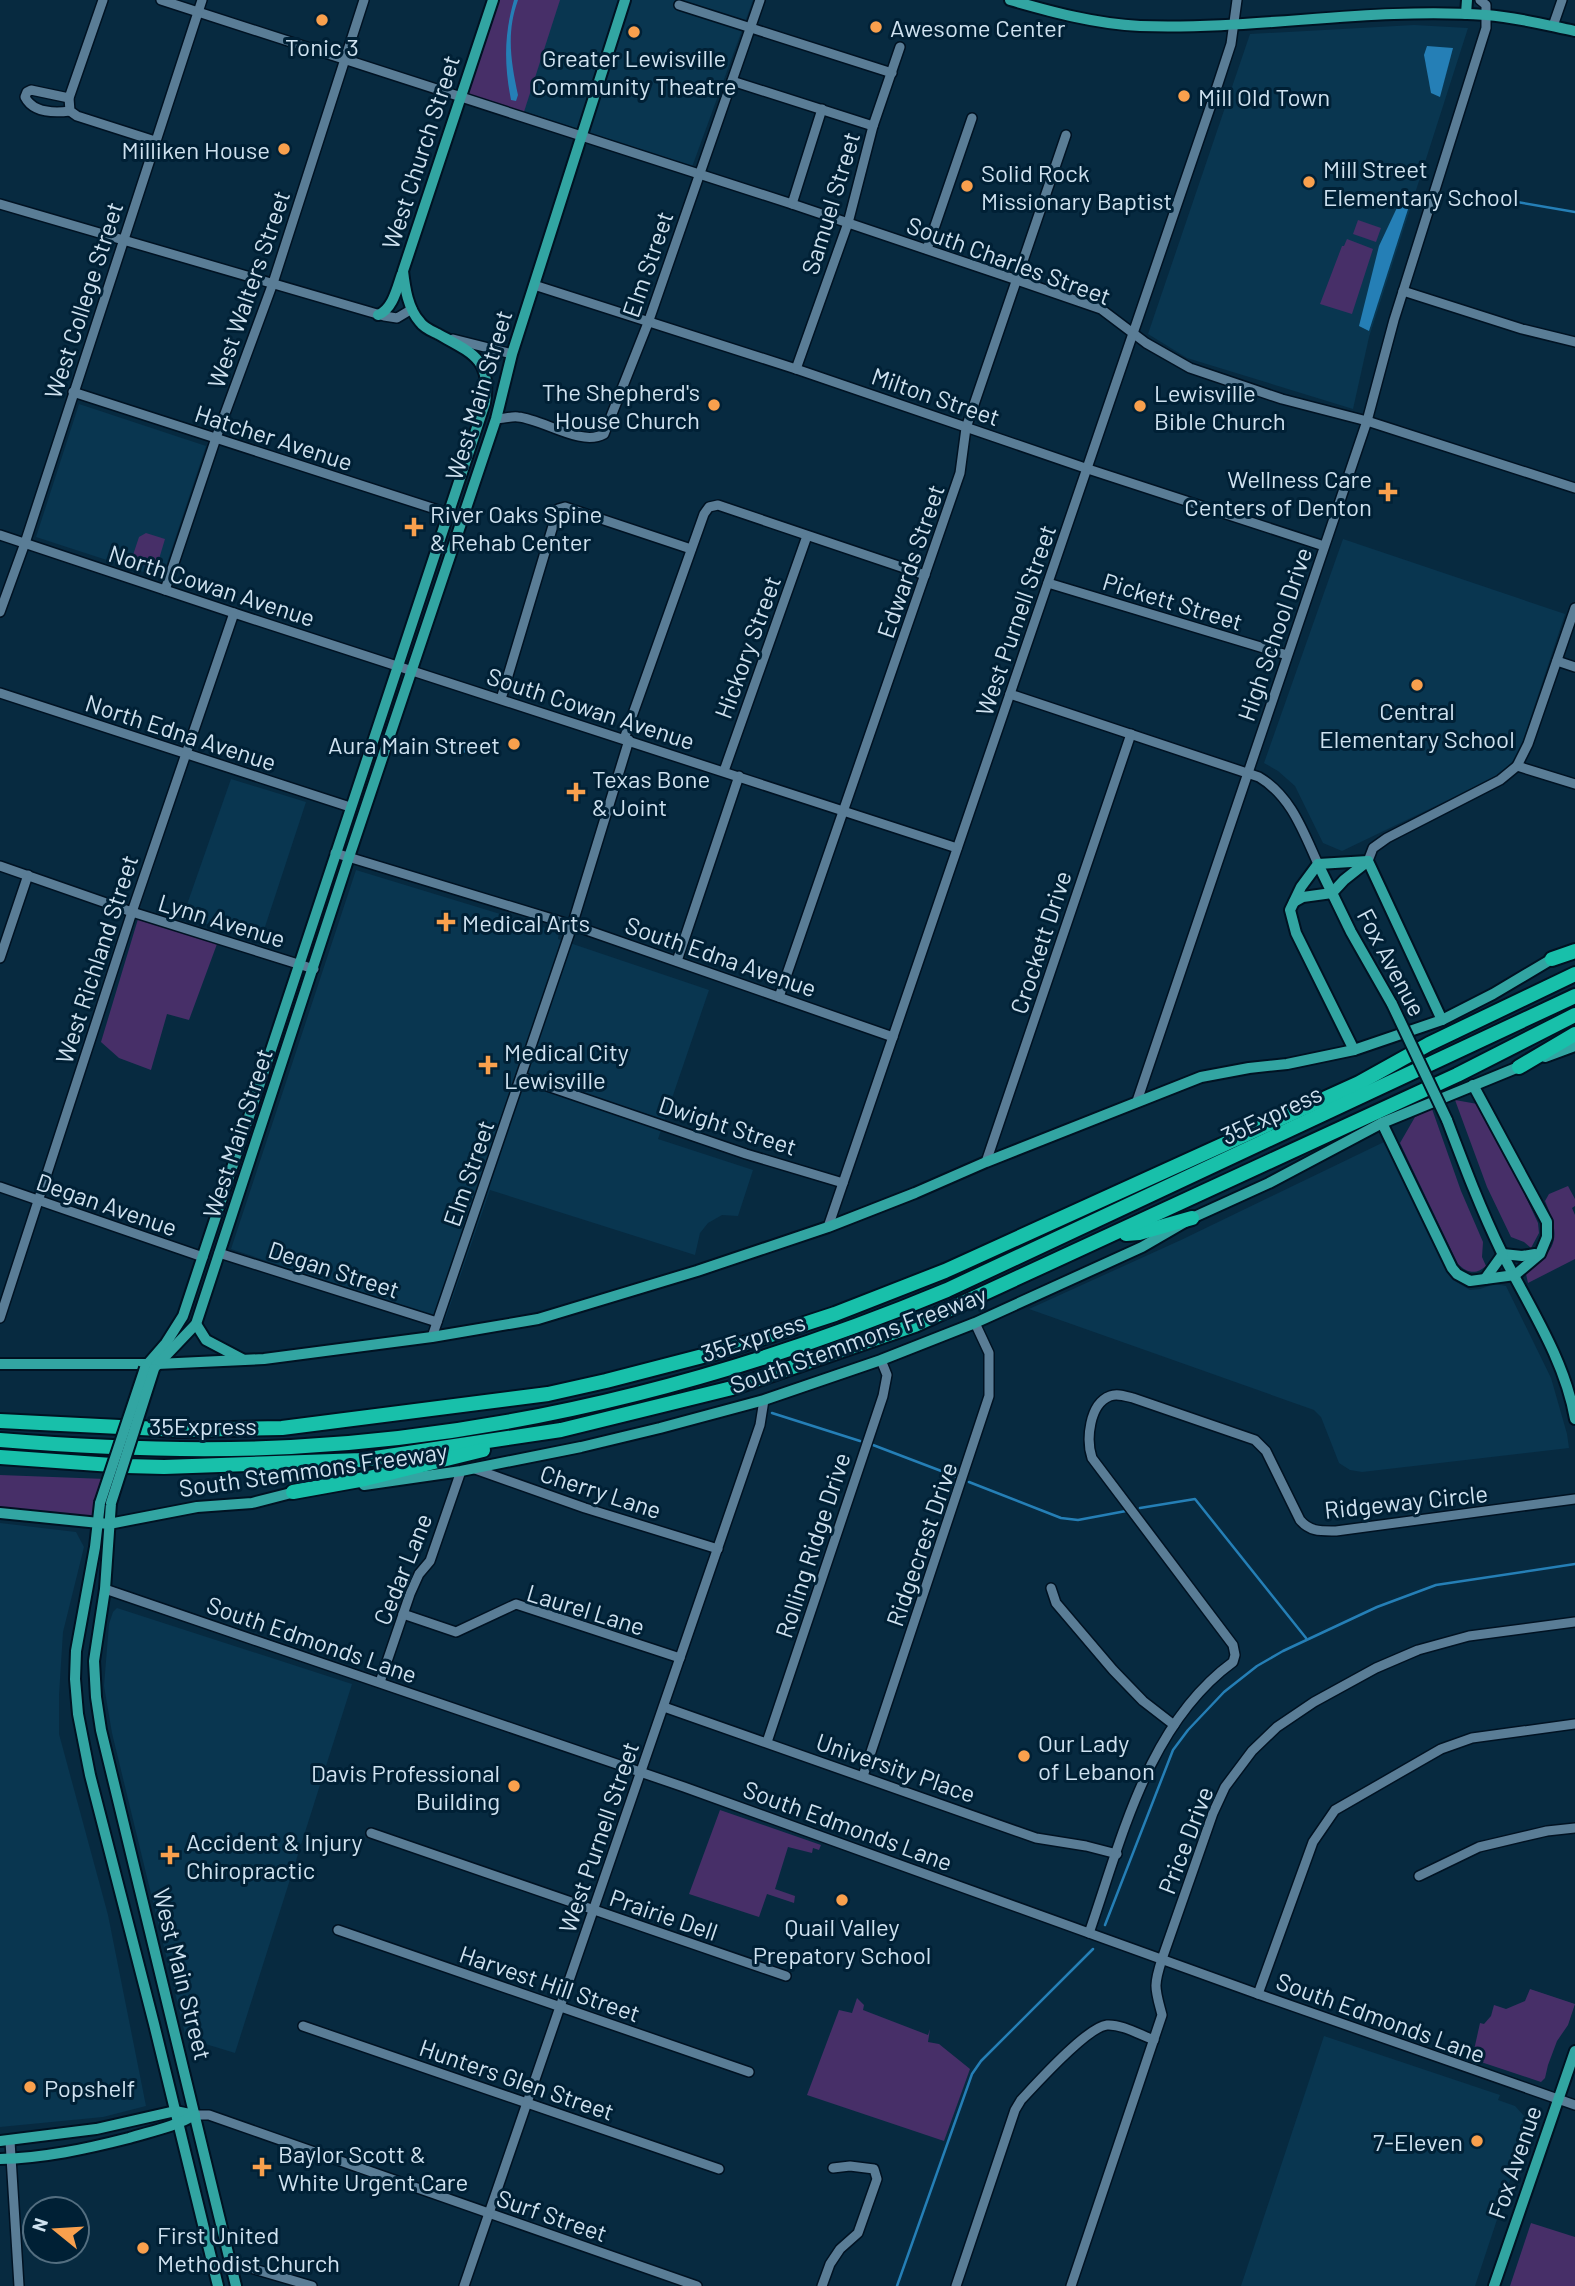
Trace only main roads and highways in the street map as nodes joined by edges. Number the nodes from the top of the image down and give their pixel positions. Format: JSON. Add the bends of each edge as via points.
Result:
{"nodes":[{"id":1,"x":493,"y":0,"type":"edge"},
{"id":2,"x":625,"y":0,"type":"edge"},
{"id":3,"x":1010,"y":0,"type":"edge"},
{"id":4,"x":1467,"y":0,"type":"edge"},
{"id":5,"x":1465,"y":14,"type":"junction"},
{"id":6,"x":1575,"y":32,"type":"edge"},
{"id":7,"x":403,"y":271,"type":"junction"},
{"id":8,"x":378,"y":315,"type":"road end"},
{"id":9,"x":484,"y":366,"type":"joint"},
{"id":10,"x":1368,"y":861,"type":"junction"},
{"id":11,"x":1318,"y":864,"type":"junction"},
{"id":12,"x":1332,"y":893,"type":"junction"},
{"id":13,"x":1294,"y":902,"type":"junction"},
{"id":14,"x":1575,"y":949,"type":"edge"},
{"id":15,"x":1552,"y":959,"type":"joint"},
{"id":16,"x":1575,"y":974,"type":"edge"},
{"id":17,"x":1575,"y":996,"type":"edge"},
{"id":18,"x":1575,"y":1015,"type":"edge"},
{"id":19,"x":1441,"y":1020,"type":"junction"},
{"id":20,"x":1575,"y":1034,"type":"edge"},
{"id":21,"x":1575,"y":1046,"type":"edge"},
{"id":22,"x":1354,"y":1050,"type":"junction"},
{"id":23,"x":1519,"y":1067,"type":"junction"},
{"id":24,"x":1473,"y":1085,"type":"junction"},
{"id":25,"x":1382,"y":1123,"type":"junction"},
{"id":26,"x":1192,"y":1218,"type":"junction"},
{"id":27,"x":1114,"y":1235,"type":"junction"},
{"id":28,"x":1503,"y":1254,"type":"junction"},
{"id":29,"x":1540,"y":1254,"type":"junction"},
{"id":30,"x":203,"y":1257,"type":"junction"},
{"id":31,"x":1515,"y":1275,"type":"junction"},
{"id":32,"x":1485,"y":1279,"type":"junction"},
{"id":33,"x":206,"y":1290,"type":"junction"},
{"id":34,"x":196,"y":1324,"type":"junction"},
{"id":35,"x":244,"y":1360,"type":"junction"},
{"id":36,"x":0,"y":1364,"type":"edge"},
{"id":37,"x":151,"y":1366,"type":"junction"},
{"id":38,"x":1575,"y":1419,"type":"edge"},
{"id":39,"x":0,"y":1421,"type":"edge"},
{"id":40,"x":561,"y":1430,"type":"junction"},
{"id":41,"x":0,"y":1440,"type":"edge"},
{"id":42,"x":0,"y":1457,"type":"edge"},
{"id":43,"x":293,"y":1492,"type":"junction"},
{"id":44,"x":0,"y":1513,"type":"edge"},
{"id":45,"x":72,"y":1521,"type":"junction"},
{"id":46,"x":103,"y":1524,"type":"junction"},
{"id":47,"x":95,"y":1547,"type":"junction"},
{"id":48,"x":111,"y":1769,"type":"junction"},
{"id":49,"x":90,"y":1774,"type":"junction"},
{"id":50,"x":1575,"y":2051,"type":"edge"},
{"id":51,"x":175,"y":2112,"type":"junction"},
{"id":52,"x":195,"y":2115,"type":"junction"},
{"id":53,"x":178,"y":2124,"type":"junction"},
{"id":54,"x":5,"y":2141,"type":"edge"},
{"id":55,"x":5,"y":2159,"type":"edge"},
{"id":56,"x":218,"y":2286,"type":"edge"},
{"id":57,"x":236,"y":2286,"type":"edge"},
{"id":58,"x":1494,"y":2286,"type":"edge"}],
"edges":[{"from":1,"to":7,"type":"main road","name":"West Church Street"},
{"from":2,"to":33,"type":"main road","name":"West Main Street","via":[[512,354],[496,419]]},
{"from":3,"to":5,"type":"main road","via":[[1086,19],[1179,26]]},
{"from":4,"to":5,"type":"main road"},
{"from":5,"to":6,"type":"main road"},
{"from":7,"to":8,"type":"main road","via":[[390,304]]},
{"from":7,"to":9,"type":"main road","name":"West Church Street","via":[[412,309],[421,324],[467,349]]},
{"from":9,"to":30,"type":"main road","name":"West Main Street","via":[[485,403]]},
{"from":10,"to":11,"type":"main road"},
{"from":10,"to":12,"type":"main road"},
{"from":10,"to":19,"type":"main road"},
{"from":11,"to":12,"type":"main road","name":"Fox Avenue"},
{"from":11,"to":13,"type":"main road"},
{"from":12,"to":13,"type":"main road"},
{"from":12,"to":28,"type":"main road","name":"Fox Avenue","bridge":true,"via":[[1447,1120]]},
{"from":13,"to":22,"type":"main road","via":[[1290,910],[1296,933]]},
{"from":14,"to":15,"type":"highway"},
{"from":15,"to":19,"type":"main road"},
{"from":16,"to":39,"type":"highway","name":"South Stemmons Freeway","via":[[1359,1083],[945,1271],[779,1334],[665,1367],[548,1394],[282,1428],[180,1430]]},
{"from":17,"to":41,"type":"highway","name":"35Express","via":[[947,1290],[840,1333],[676,1385],[506,1422],[349,1443],[178,1449]]},
{"from":18,"to":27,"type":"highway","name":"South Stemmons Freeway"},
{"from":19,"to":22,"type":"main road"},
{"from":20,"to":23,"type":"highway"},
{"from":21,"to":23,"type":"main road","name":"South Stemmons Freeway"},
{"from":22,"to":35,"type":"main road","via":[[1202,1077],[828,1227],[538,1318],[432,1338]]},
{"from":23,"to":24,"type":"main road","name":"South Stemmons Freeway"},
{"from":24,"to":25,"type":"main road","name":"South Stemmons Freeway"},
{"from":24,"to":29,"type":"main road","via":[[1547,1222]]},
{"from":25,"to":26,"type":"main road","name":"South Stemmons Freeway"},
{"from":25,"to":32,"type":"main road","via":[[1452,1268],[1463,1279]]},
{"from":26,"to":27,"type":"highway"},
{"from":26,"to":43,"type":"main road","name":"South Stemmons Freeway","via":[[1142,1247],[975,1322],[764,1400],[581,1447],[461,1471]]},
{"from":27,"to":40,"type":"highway","name":"South Stemmons Freeway","via":[[915,1325],[732,1388]]},
{"from":28,"to":29,"type":"main road"},
{"from":28,"to":31,"type":"main road","name":"Fox Avenue"},
{"from":28,"to":32,"type":"main road"},
{"from":29,"to":31,"type":"main road"},
{"from":30,"to":33,"type":"main road"},
{"from":30,"to":37,"type":"main road","name":"West Main Street","via":[[181,1320]]},
{"from":31,"to":32,"type":"main road"},
{"from":31,"to":38,"type":"main road","name":"Fox Avenue","via":[[1557,1362]]},
{"from":33,"to":34,"type":"main road","name":"West Main Street"},
{"from":34,"to":35,"type":"main road","via":[[206,1340]]},
{"from":34,"to":37,"type":"main road","name":"West Main Street"},
{"from":35,"to":37,"type":"main road"},
{"from":36,"to":37,"type":"main road"},
{"from":37,"to":46,"type":"main road","name":"West Main Street","bridge":true},
{"from":40,"to":42,"type":"highway","name":"South Stemmons Freeway","via":[[362,1460],[126,1466]]},
{"from":40,"to":43,"type":"highway","via":[[365,1479]]},
{"from":43,"to":46,"type":"main road","name":"South Stemmons Freeway","via":[[252,1503],[197,1507]]},
{"from":44,"to":45,"type":"main road","name":"South Stemmons Freeway"},
{"from":45,"to":46,"type":"main road","name":"South Stemmons Freeway"},
{"from":45,"to":47,"type":"main road","via":[[91,1532]]},
{"from":46,"to":47,"type":"main road","name":"West Main Street"},
{"from":46,"to":48,"type":"main road","name":"West Main Street","via":[[105,1589],[94,1661],[96,1697]]},
{"from":47,"to":49,"type":"main road","name":"West Main Street","via":[[78,1635],[75,1678]]},
{"from":48,"to":49,"type":"main road"},
{"from":48,"to":52,"type":"main road","name":"West Main Street"},
{"from":49,"to":51,"type":"main road","name":"West Main Street"},
{"from":50,"to":58,"type":"main road","name":"Fox Avenue"},
{"from":51,"to":52,"type":"main road"},
{"from":51,"to":53,"type":"main road","name":"West Main Street"},
{"from":51,"to":54,"type":"main road"},
{"from":52,"to":53,"type":"main road"},
{"from":52,"to":57,"type":"main road","name":"West Main Street"},
{"from":53,"to":55,"type":"main road","via":[[85,2149]]},
{"from":53,"to":56,"type":"main road","name":"West Main Street"}]}
